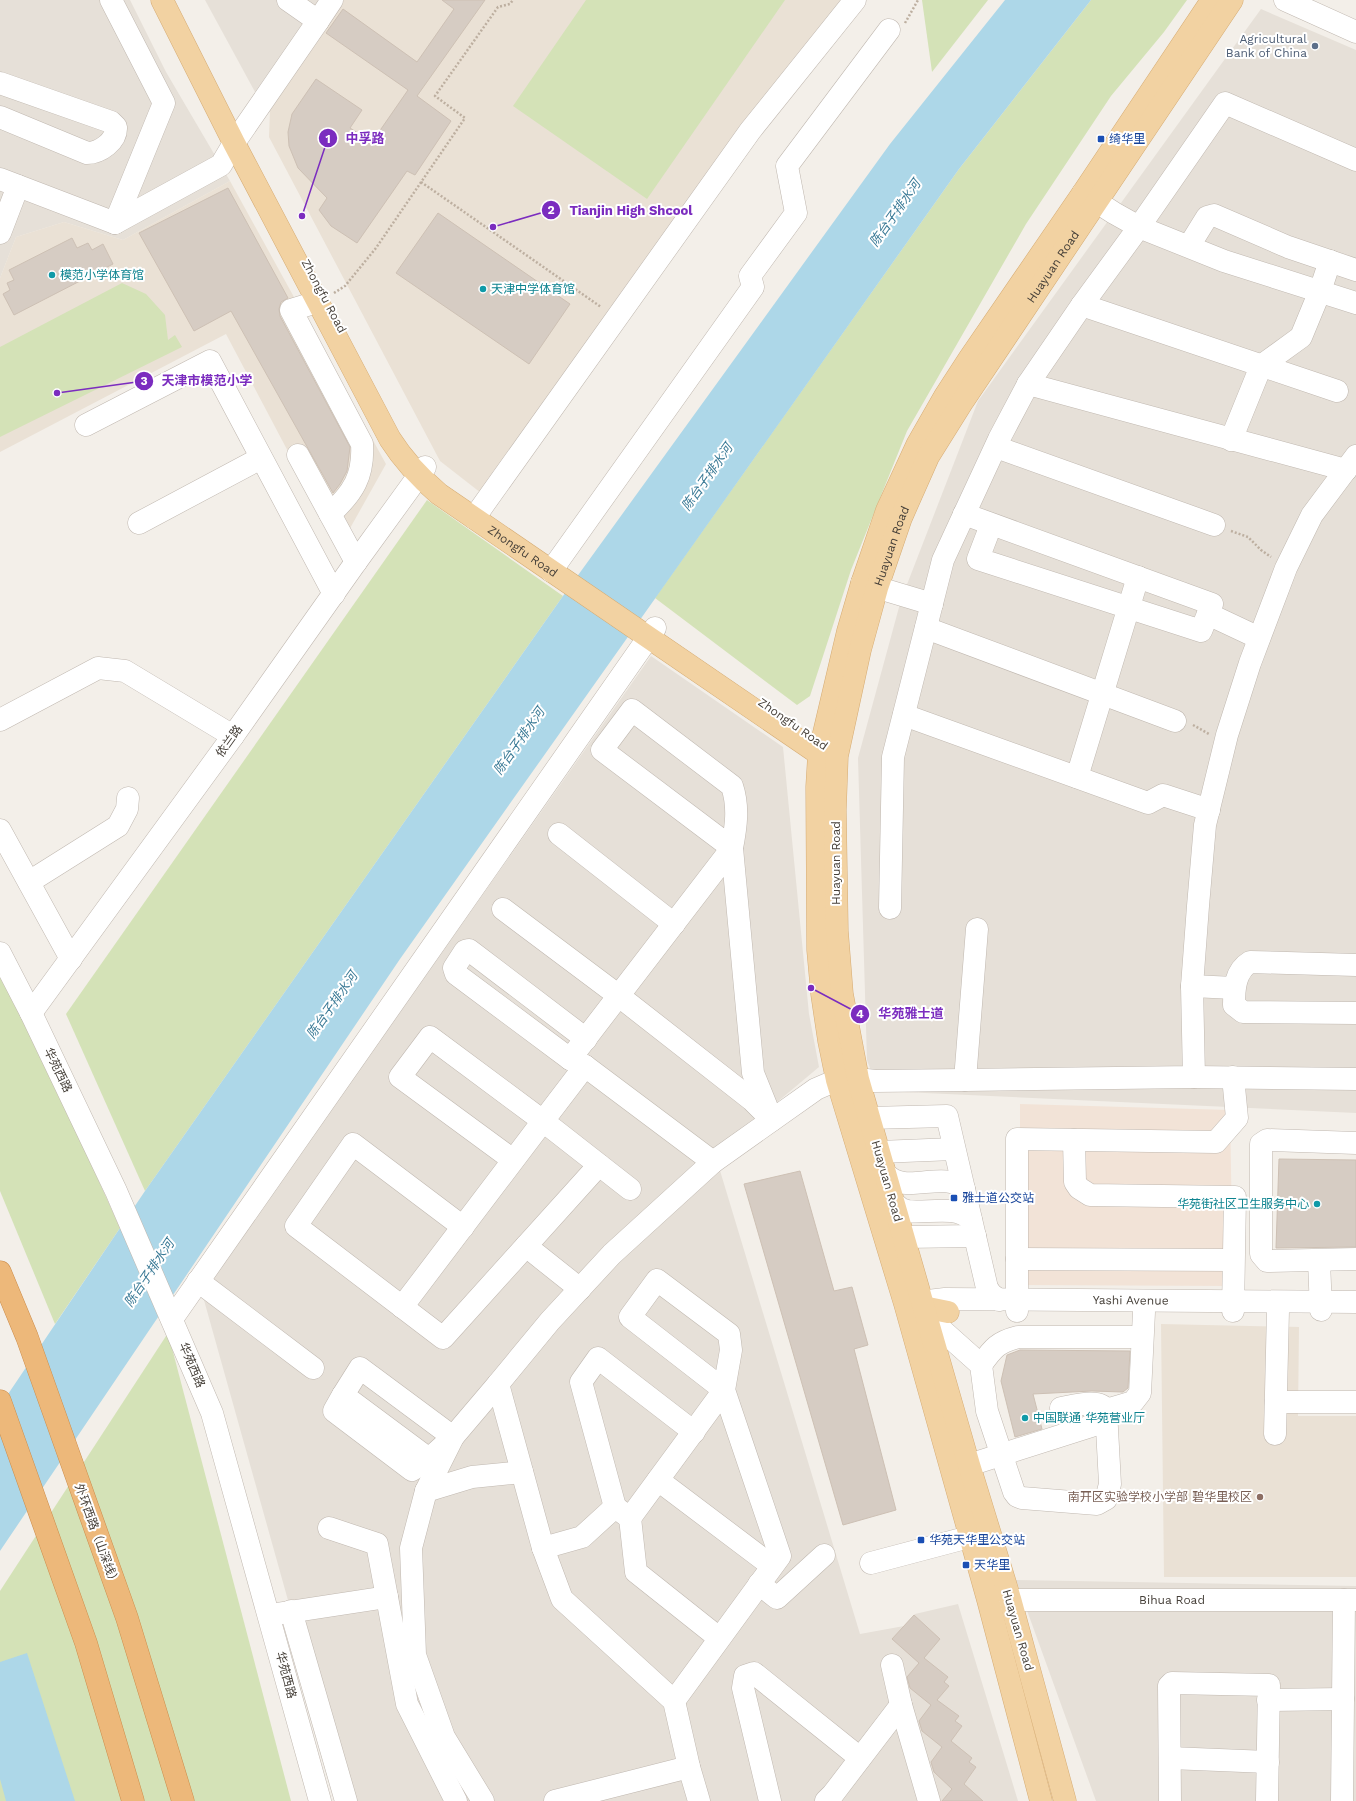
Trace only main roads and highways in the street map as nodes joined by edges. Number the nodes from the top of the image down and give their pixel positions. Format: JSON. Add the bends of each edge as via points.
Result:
{"nodes":[{"id":1,"x":162,"y":0,"type":"edge"},
{"id":2,"x":168,"y":0,"type":"edge"},
{"id":3,"x":1227,"y":0,"type":"edge"},
{"id":4,"x":236,"y":140,"type":"junction"},
{"id":5,"x":869,"y":586,"type":"junction"},
{"id":6,"x":797,"y":733,"type":"junction"},
{"id":7,"x":823,"y":751,"type":"junction"},
{"id":8,"x":827,"y":789,"type":"junction"},
{"id":9,"x":847,"y":1080,"type":"junction"},
{"id":10,"x":0,"y":1272,"type":"edge"},
{"id":11,"x":905,"y":1275,"type":"junction"},
{"id":12,"x":917,"y":1308,"type":"junction"},
{"id":13,"x":0,"y":1401,"type":"edge"},
{"id":14,"x":980,"y":1534,"type":"junction"},
{"id":15,"x":133,"y":1801,"type":"edge"},
{"id":16,"x":183,"y":1801,"type":"edge"},
{"id":17,"x":1042,"y":1801,"type":"edge"},
{"id":18,"x":1065,"y":1801,"type":"edge"}],
"edges":[{"from":1,"to":4,"type":"main road","name":"Zhongfu Road"},
{"from":2,"to":4,"type":"main road","name":"Zhongfu Road"},
{"from":3,"to":5,"type":"main road","name":"Huayuan Road","via":[[1090,197],[962,401],[928,457]]},
{"from":4,"to":6,"type":"main road","name":"Zhongfu Road","via":[[321,300],[390,439],[403,459],[422,472],[439,494],[477,514]]},
{"from":5,"to":7,"type":"main road","name":"Huayuan Road","via":[[848,631]]},
{"from":5,"to":7,"type":"main road","name":"Huayuan Road","via":[[860,650],[848,705]]},
{"from":6,"to":7,"type":"main road","name":"Zhongfu Road"},
{"from":6,"to":8,"type":"main road"},
{"from":7,"to":8,"type":"main road","name":"Huayuan Road"},
{"from":8,"to":9,"type":"main road","name":"Huayuan Road","via":[[818,950],[824,1017]]},
{"from":9,"to":11,"type":"main road","name":"Huayuan Road"},
{"from":9,"to":11,"type":"main road","name":"Huayuan Road","via":[[869,1118],[886,1174],[904,1236]]},
{"from":10,"to":16,"type":"highway","name":"外环西路（山深线）","via":[[27,1337],[127,1618]]},
{"from":11,"to":12,"type":"main road","name":"Huayuan Road"},
{"from":12,"to":14,"type":"main road","name":"Huayuan Road"},
{"from":12,"to":14,"type":"main road","name":"Huayuan Road","via":[[969,1466]]},
{"from":13,"to":15,"type":"highway","via":[[86,1643]]},
{"from":14,"to":17,"type":"main road","name":"Huayuan Road","via":[[988,1600]]},
{"from":14,"to":18,"type":"main road","name":"Huayuan Road","via":[[1010,1599]]}]}
